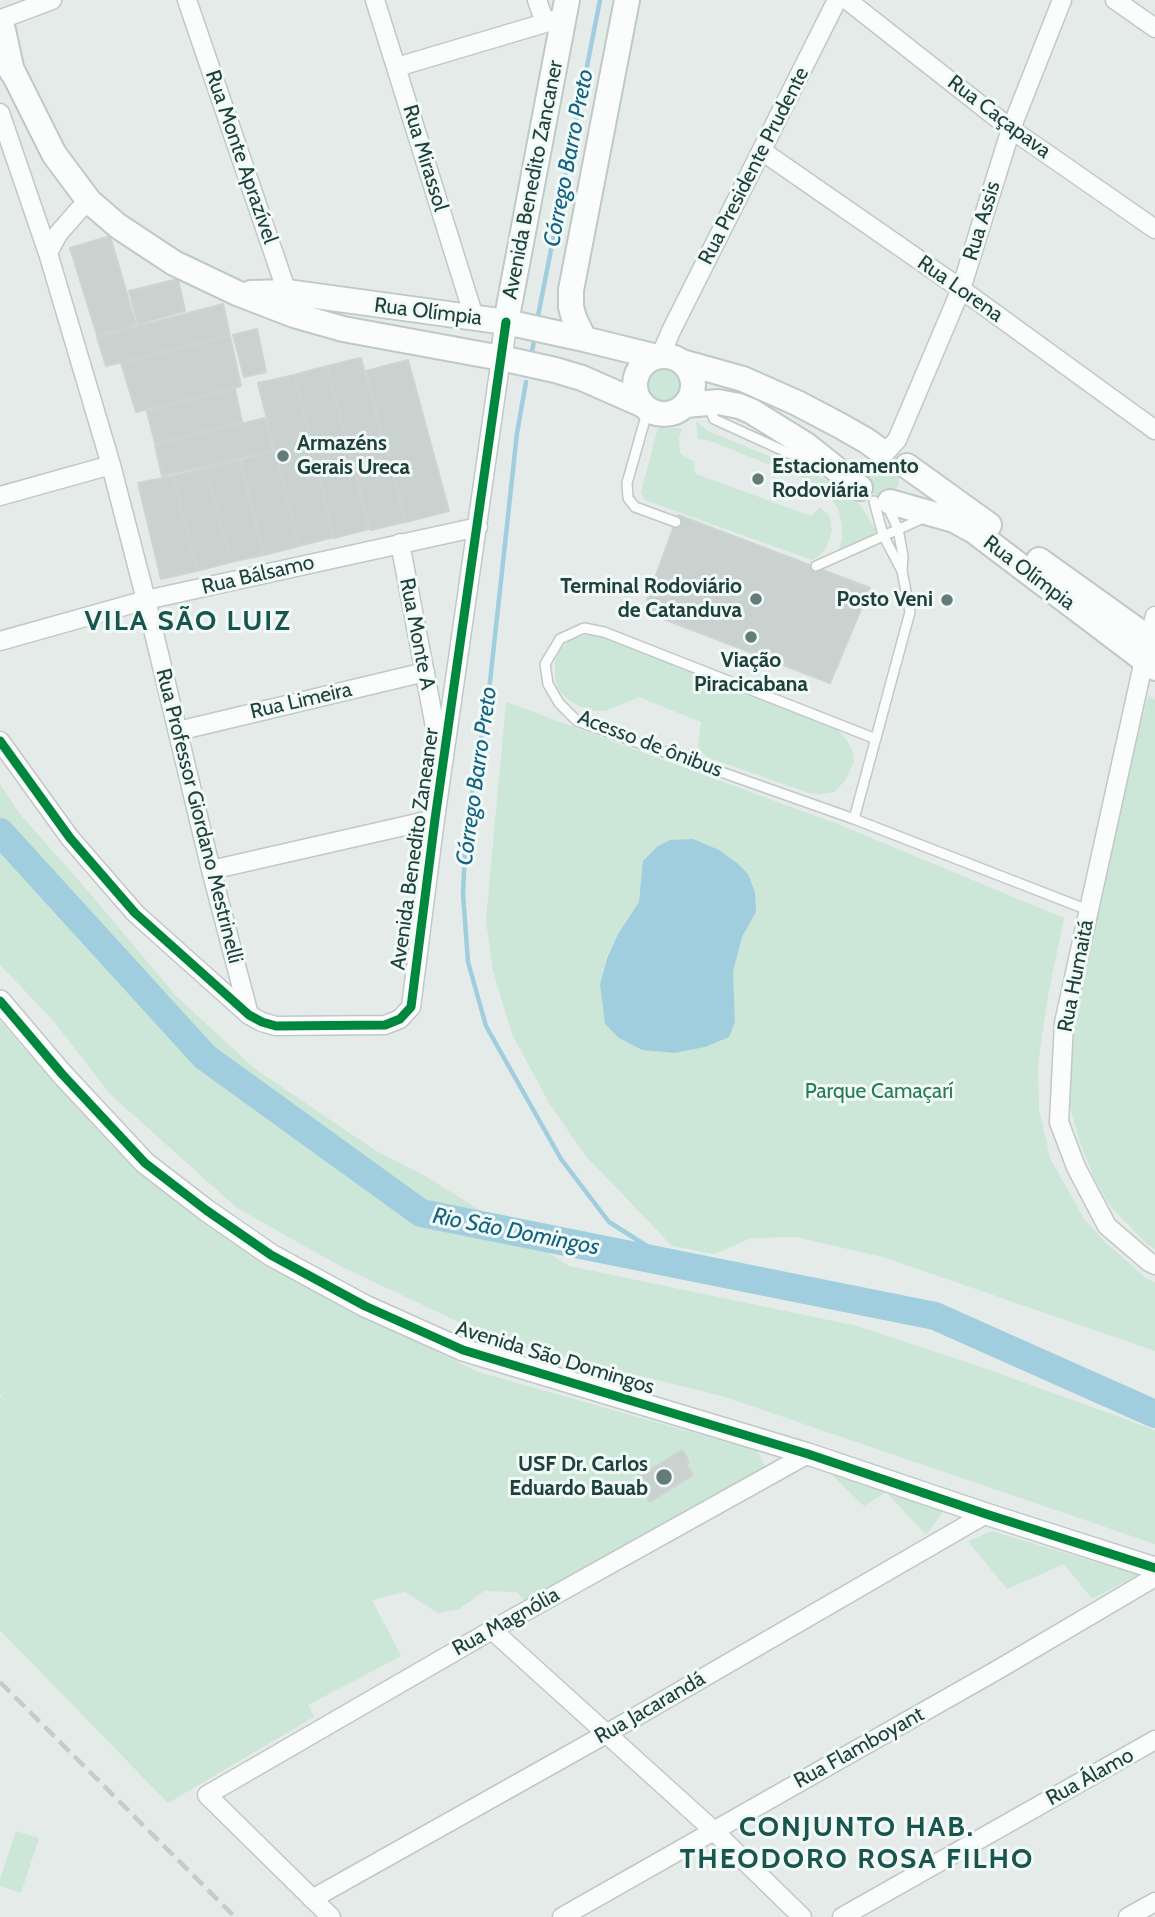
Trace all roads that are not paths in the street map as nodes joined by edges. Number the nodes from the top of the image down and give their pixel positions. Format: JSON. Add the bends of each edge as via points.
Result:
{"nodes":[{"id":1,"x":52,"y":0,"type":"edge"},
{"id":2,"x":187,"y":0,"type":"edge"},
{"id":3,"x":375,"y":0,"type":"edge"},
{"id":4,"x":537,"y":0,"type":"edge"},
{"id":5,"x":628,"y":0,"type":"edge"},
{"id":6,"x":837,"y":0,"type":"edge"},
{"id":7,"x":847,"y":0,"type":"edge"},
{"id":8,"x":1062,"y":0,"type":"edge"},
{"id":9,"x":1115,"y":0,"type":"edge"},
{"id":10,"x":558,"y":13,"type":"edge"},
{"id":11,"x":2,"y":24,"type":"edge"},
{"id":12,"x":1155,"y":28,"type":"edge"},
{"id":13,"x":6,"y":64,"type":"edge"},
{"id":14,"x":397,"y":67,"type":"junction"},
{"id":15,"x":0,"y":113,"type":"edge"},
{"id":16,"x":1011,"y":129,"type":"junction"},
{"id":17,"x":762,"y":151,"type":"junction"},
{"id":18,"x":89,"y":201,"type":"junction"},
{"id":19,"x":1155,"y":229,"type":"edge"},
{"id":20,"x":48,"y":253,"type":"junction"},
{"id":21,"x":961,"y":289,"type":"junction"},
{"id":22,"x":290,"y":303,"type":"junction"},
{"id":23,"x":474,"y":317,"type":"junction"},
{"id":24,"x":506,"y":322,"type":"junction"},
{"id":25,"x":584,"y":339,"type":"junction"},
{"id":26,"x":501,"y":358,"type":"junction"},
{"id":27,"x":670,"y":359,"type":"junction"},
{"id":28,"x":696,"y":404,"type":"junction"},
{"id":29,"x":644,"y":407,"type":"junction"},
{"id":30,"x":1155,"y":430,"type":"edge"},
{"id":31,"x":894,"y":453,"type":"junction"},
{"id":32,"x":111,"y":465,"type":"junction"},
{"id":33,"x":0,"y":496,"type":"edge"},
{"id":34,"x":877,"y":499,"type":"junction"},
{"id":35,"x":933,"y":514,"type":"junction"},
{"id":36,"x":676,"y":522,"type":"dead end"},
{"id":37,"x":478,"y":527,"type":"junction"},
{"id":38,"x":898,"y":529,"type":"junction"},
{"id":39,"x":883,"y":535,"type":"junction"},
{"id":40,"x":400,"y":543,"type":"junction"},
{"id":41,"x":816,"y":566,"type":"dead end"},
{"id":42,"x":902,"y":571,"type":"junction"},
{"id":43,"x":146,"y":600,"type":"junction"},
{"id":44,"x":0,"y":641,"type":"edge"},
{"id":45,"x":1152,"y":645,"type":"edge"},
{"id":46,"x":425,"y":672,"type":"junction"},
{"id":47,"x":178,"y":731,"type":"junction"},
{"id":48,"x":876,"y":739,"type":"junction"},
{"id":49,"x":0,"y":741,"type":"edge"},
{"id":50,"x":443,"y":766,"type":"junction"},
{"id":51,"x":435,"y":819,"type":"junction"},
{"id":52,"x":854,"y":819,"type":"junction"},
{"id":53,"x":211,"y":870,"type":"junction"},
{"id":54,"x":1088,"y":910,"type":"junction"},
{"id":55,"x":0,"y":1001,"type":"edge"},
{"id":56,"x":249,"y":1014,"type":"junction"},
{"id":57,"x":1155,"y":1265,"type":"edge"},
{"id":58,"x":808,"y":1454,"type":"junction"},
{"id":59,"x":986,"y":1514,"type":"junction"},
{"id":60,"x":1155,"y":1568,"type":"edge"},
{"id":61,"x":1155,"y":1577,"type":"edge"},
{"id":62,"x":492,"y":1630,"type":"junction"},
{"id":63,"x":606,"y":1734,"type":"junction"},
{"id":64,"x":1155,"y":1740,"type":"edge"},
{"id":65,"x":713,"y":1830,"type":"junction"},
{"id":66,"x":313,"y":1899,"type":"junction"},
{"id":67,"x":1155,"y":1902,"type":"edge"},
{"id":68,"x":331,"y":1917,"type":"edge"},
{"id":69,"x":562,"y":1917,"type":"edge"},
{"id":70,"x":802,"y":1917,"type":"edge"},
{"id":71,"x":842,"y":1917,"type":"edge"},
{"id":72,"x":1128,"y":1917,"type":"edge"}],
"edges":[{"from":1,"to":11,"type":"street"},
{"from":2,"to":22,"type":"street","name":"Rua Monte Aprazível"},
{"from":3,"to":14,"type":"street","name":"Rua Mirassol"},
{"from":4,"to":10,"type":"street"},
{"from":5,"to":25,"type":"main road","via":[[571,290],[574,318]]},
{"from":6,"to":17,"type":"street","name":"Rua Presidente Prudente"},
{"from":7,"to":16,"type":"street","name":"Rua Caçapava"},
{"from":8,"to":16,"type":"street","name":"Rua Assis"},
{"from":9,"to":12,"type":"street"},
{"from":10,"to":14,"type":"street"},
{"from":10,"to":24,"type":"main road","name":"Avenida Benedito Zancaner"},
{"from":11,"to":13,"type":"main road","name":"Rua Olímpia"},
{"from":13,"to":18,"type":"main road","name":"Rua Olímpia","via":[[54,154]]},
{"from":14,"to":23,"type":"street","name":"Rua Mirassol"},
{"from":15,"to":20,"type":"street","name":"Rua Professor Giordano Mestrinelli"},
{"from":16,"to":19,"type":"street","name":"Rua Caçapava"},
{"from":16,"to":21,"type":"street","name":"Rua Assis"},
{"from":17,"to":21,"type":"street","name":"Rua Lorena"},
{"from":17,"to":27,"type":"street","name":"Rua Presidente Prudente","via":[[671,331]]},
{"from":18,"to":20,"type":"street","via":[[58,234]]},
{"from":18,"to":22,"type":"main road","name":"Rua Olímpia","via":[[174,263],[237,293]]},
{"from":20,"to":32,"type":"street","name":"Rua Professor Giordano Mestrinelli"},
{"from":21,"to":30,"type":"street","name":"Rua Lorena"},
{"from":21,"to":31,"type":"street","name":"Rua Assis"},
{"from":22,"to":23,"type":"main road","name":"Rua Olímpia"},
{"from":22,"to":26,"type":"main road","name":"Rua Olímpia","via":[[343,330]]},
{"from":23,"to":24,"type":"main road","name":"Rua Olímpia"},
{"from":24,"to":25,"type":"main road","name":"Rua Olímpia"},
{"from":24,"to":26,"type":"street","name":"Avenida Benedito Zancaner"},
{"from":25,"to":27,"type":"main road","name":"Rua Olímpia"},
{"from":26,"to":29,"type":"main road","name":"Rua Olímpia","via":[[582,378]]},
{"from":26,"to":37,"type":"street","name":"Avenida Benedito Zancaner"},
{"from":27,"to":28,"type":"main road","via":[[691,374],[691,398]]},
{"from":27,"to":29,"type":"main road","via":[[643,366],[635,380]]},
{"from":27,"to":31,"type":"main road","name":"Rua Olímpia","via":[[765,388]]},
{"from":28,"to":29,"type":"main road","via":[[665,415]]},
{"from":28,"to":34,"type":"main road","name":"Rua Olímpia","via":[[718,402],[751,411],[807,445]]},
{"from":29,"to":36,"type":"lane","via":[[626,484],[628,498],[635,507]]},
{"from":31,"to":34,"type":"main road","via":[[909,475],[909,484],[898,499]]},
{"from":31,"to":34,"type":"main road","via":[[872,454],[859,468],[858,478]]},
{"from":31,"to":45,"type":"main road","name":"Rua Olímpia"},
{"from":32,"to":33,"type":"street"},
{"from":32,"to":43,"type":"street","name":"Rua Professor Giordano Mestrinelli"},
{"from":34,"to":35,"type":"main road","name":"Rua Olímpia"},
{"from":34,"to":38,"type":"lane"},
{"from":34,"to":39,"type":"lane"},
{"from":35,"to":38,"type":"lane"},
{"from":35,"to":45,"type":"main road","name":"Rua Olímpia","via":[[974,531]]},
{"from":37,"to":40,"type":"street","name":"Rua Bálsamo"},
{"from":37,"to":50,"type":"street","name":"Avenida Benedito Zaneaner"},
{"from":38,"to":39,"type":"lane"},
{"from":38,"to":42,"type":"lane"},
{"from":39,"to":41,"type":"lane"},
{"from":39,"to":42,"type":"lane"},
{"from":40,"to":43,"type":"street","name":"Rua Bálsamo"},
{"from":40,"to":46,"type":"street","name":"Rua Monte A"},
{"from":42,"to":48,"type":"lane","via":[[910,612]]},
{"from":43,"to":44,"type":"street","name":"Rua Bálsamo"},
{"from":43,"to":47,"type":"street","name":"Rua Professor Giordano Mestrinelli"},
{"from":45,"to":54,"type":"street","name":"Rua Humaitá"},
{"from":46,"to":47,"type":"street","name":"Rua Limeira"},
{"from":46,"to":50,"type":"street","name":"Rua Monte A"},
{"from":47,"to":53,"type":"street","name":"Rua Professor Giordano Mestrinelli"},
{"from":48,"to":52,"type":"lane"},
{"from":48,"to":52,"type":"lane","name":"Acesso de ônibus","via":[[604,632],[584,628],[560,639],[545,664],[548,684],[577,721]]},
{"from":49,"to":56,"type":"street","via":[[70,838],[135,913]]},
{"from":50,"to":51,"type":"street","name":"Avenida Benedito Zaneaner"},
{"from":51,"to":53,"type":"street"},
{"from":51,"to":56,"type":"street","name":"Avenida Benedito Zaneaner","via":[[411,1007],[400,1019],[385,1026],[276,1026]]},
{"from":52,"to":54,"type":"lane","name":"Acesso de ônibus"},
{"from":53,"to":56,"type":"street","name":"Rua Professor Giordano Mestrinelli"},
{"from":54,"to":57,"type":"street","name":"Rua Humaitá","via":[[1064,1023],[1059,1122],[1107,1226]]},
{"from":55,"to":58,"type":"street","name":"Avenida São Domingos","via":[[145,1163],[271,1255],[365,1306],[463,1350]]},
{"from":58,"to":59,"type":"street","name":"Avenida São Domingos"},
{"from":58,"to":62,"type":"street","name":"Rua Magnólia"},
{"from":59,"to":60,"type":"street","name":"Avenida São Domingos"},
{"from":59,"to":63,"type":"street","name":"Rua Jacarandá"},
{"from":61,"to":65,"type":"street","name":"Rua Flamboyant"},
{"from":62,"to":63,"type":"street"},
{"from":62,"to":66,"type":"street","name":"Rua Magnólia","via":[[207,1795]]},
{"from":63,"to":65,"type":"street"},
{"from":63,"to":66,"type":"street","name":"Rua Jacarandá"},
{"from":64,"to":71,"type":"street","name":"Rua Álamo"},
{"from":65,"to":69,"type":"street","name":"Rua Flamboyant"},
{"from":65,"to":70,"type":"street"},
{"from":66,"to":68,"type":"street"},
{"from":67,"to":72,"type":"street"}]}
